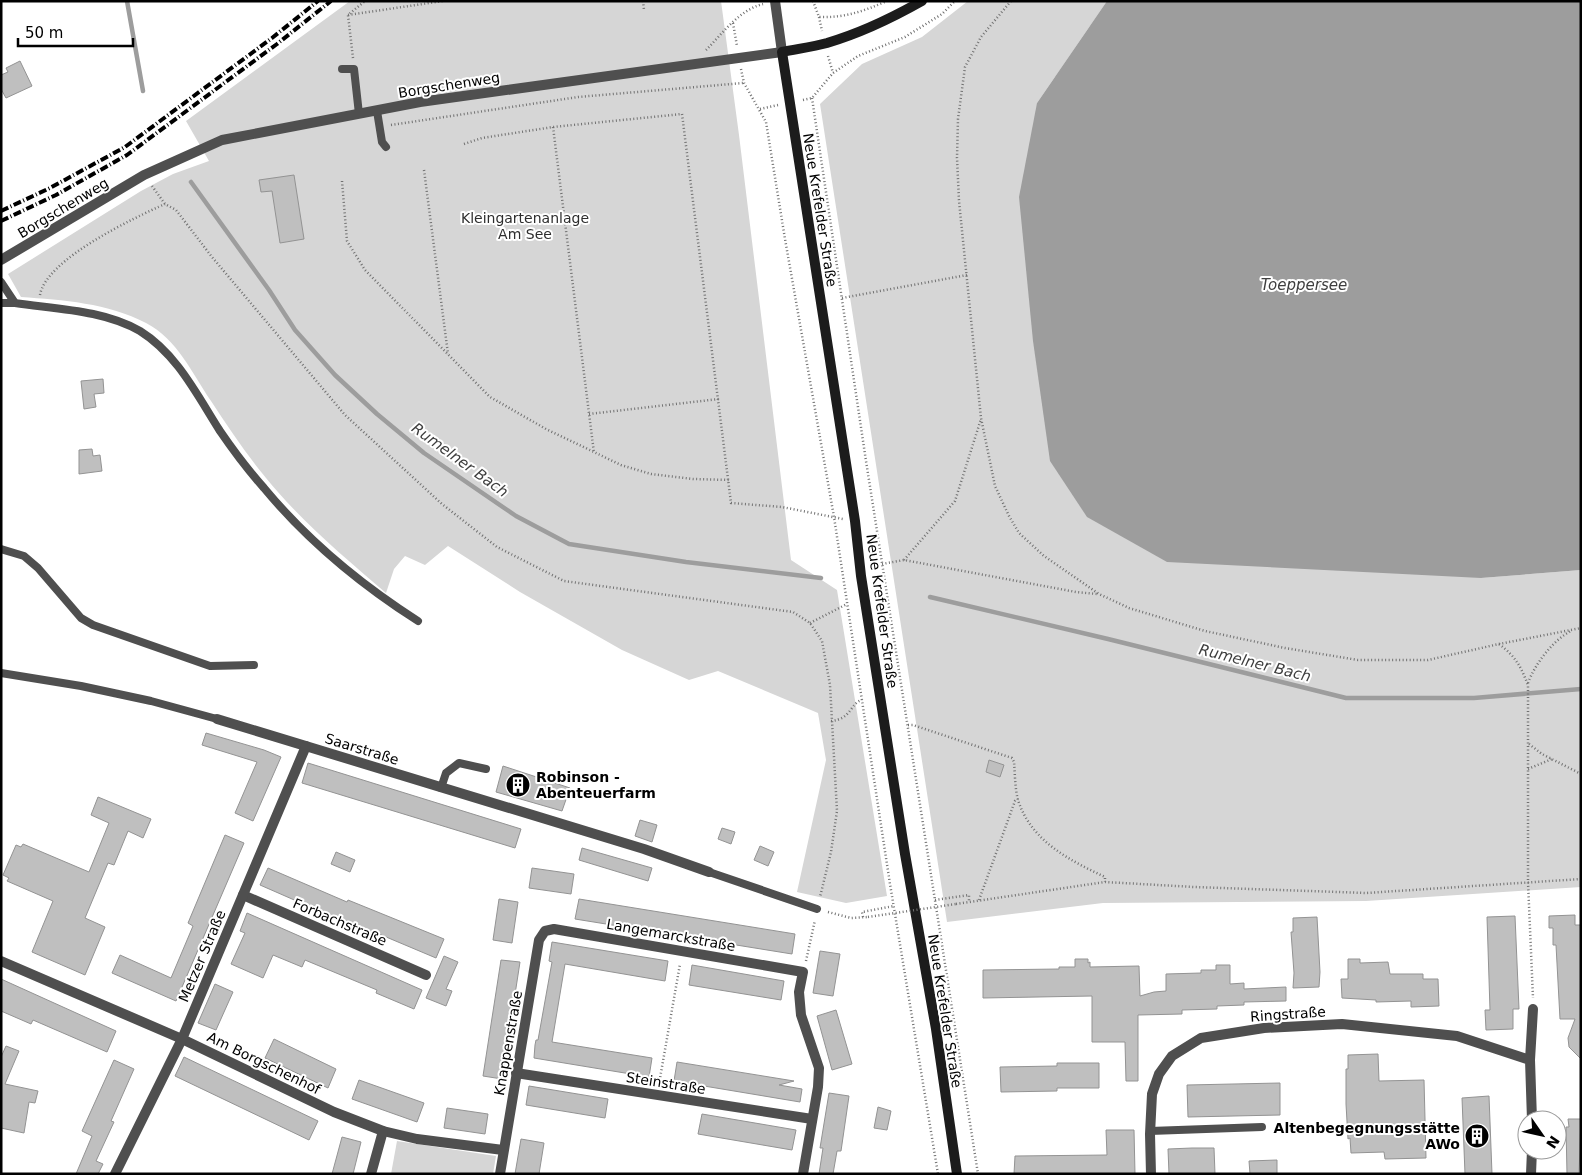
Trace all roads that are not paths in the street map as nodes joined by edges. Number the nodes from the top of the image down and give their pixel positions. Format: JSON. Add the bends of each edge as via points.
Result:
{"nodes":[{"id":1,"x":922,"y":1,"type":"edge"},
{"id":2,"x":775,"y":2,"type":"edge"},
{"id":3,"x":782,"y":52,"type":"junction"},
{"id":4,"x":342,"y":69,"type":"dead end"},
{"id":5,"x":377,"y":111,"type":"junction"},
{"id":6,"x":359,"y":114,"type":"junction"},
{"id":7,"x":386,"y":147,"type":"dead end"},
{"id":8,"x":1,"y":260,"type":"edge"},
{"id":9,"x":1,"y":282,"type":"edge"},
{"id":10,"x":1,"y":303,"type":"edge"},
{"id":11,"x":15,"y":303,"type":"junction"},
{"id":12,"x":1,"y":549,"type":"edge"},
{"id":13,"x":418,"y":621,"type":"dead end"},
{"id":14,"x":254,"y":665,"type":"dead end"},
{"id":15,"x":1,"y":673,"type":"edge"},
{"id":16,"x":217,"y":719,"type":"joint"},
{"id":17,"x":306,"y":746,"type":"junction"},
{"id":18,"x":486,"y":770,"type":"dead end"},
{"id":19,"x":441,"y":788,"type":"junction"},
{"id":20,"x":709,"y":872,"type":"joint"},
{"id":21,"x":243,"y":895,"type":"junction"},
{"id":22,"x":817,"y":909,"type":"road end"},
{"id":23,"x":539,"y":940,"type":"joint"},
{"id":24,"x":1,"y":961,"type":"edge"},
{"id":25,"x":426,"y":975,"type":"dead end"},
{"id":26,"x":1533,"y":1009,"type":"road end"},
{"id":27,"x":182,"y":1039,"type":"junction"},
{"id":28,"x":1530,"y":1060,"type":"junction"},
{"id":29,"x":516,"y":1073,"type":"junction"},
{"id":30,"x":1532,"y":1110,"type":"edge"},
{"id":31,"x":812,"y":1119,"type":"junction"},
{"id":32,"x":1262,"y":1127,"type":"dead end"},
{"id":33,"x":383,"y":1131,"type":"junction"},
{"id":34,"x":1150,"y":1131,"type":"junction"},
{"id":35,"x":503,"y":1150,"type":"junction"},
{"id":36,"x":1532,"y":1160,"type":"edge"},
{"id":37,"x":115,"y":1174,"type":"edge"},
{"id":38,"x":371,"y":1174,"type":"edge"},
{"id":39,"x":500,"y":1174,"type":"edge"},
{"id":40,"x":803,"y":1174,"type":"edge"},
{"id":41,"x":957,"y":1174,"type":"edge"},
{"id":42,"x":1151,"y":1174,"type":"edge"},
{"id":43,"x":1531,"y":1174,"type":"edge"}],
"edges":[{"from":1,"to":3,"type":"main road","name":"Borgschenweg","via":[[859,32],[826,44]]},
{"from":2,"to":3,"type":"street"},
{"from":3,"to":5,"type":"street","name":"Borgschenweg","via":[[420,102]]},
{"from":3,"to":41,"type":"main road","name":"Neue Krefelder Straße","via":[[861,576]]},
{"from":4,"to":6,"type":"lane","via":[[354,69]]},
{"from":5,"to":6,"type":"street","name":"Borgschenweg"},
{"from":5,"to":7,"type":"lane","via":[[382,142]]},
{"from":6,"to":8,"type":"street","name":"Borgschenweg","via":[[222,140],[144,175]]},
{"from":9,"to":11,"type":"lane"},
{"from":10,"to":11,"type":"lane"},
{"from":11,"to":13,"type":"lane","via":[[118,320],[157,343],[175,362],[222,433],[264,488],[314,543],[381,598]]},
{"from":12,"to":14,"type":"lane","via":[[24,556],[81,618],[93,626],[210,666]]},
{"from":15,"to":16,"type":"lane","name":"Saarstraße","via":[[81,686]]},
{"from":16,"to":17,"type":"street","name":"Saarstraße"},
{"from":17,"to":19,"type":"street","name":"Saarstraße"},
{"from":17,"to":21,"type":"street","name":"Metzer Straße"},
{"from":18,"to":19,"type":"lane","via":[[459,763],[446,773]]},
{"from":19,"to":20,"type":"street","name":"Saarstraße","via":[[644,849]]},
{"from":20,"to":22,"type":"lane"},
{"from":21,"to":25,"type":"street","name":"Forbachstraße"},
{"from":21,"to":27,"type":"street","name":"Metzer Straße"},
{"from":23,"to":29,"type":"street","name":"Knappenstraße"},
{"from":23,"to":31,"type":"street","name":"Langemarckstraße","via":[[554,928],[803,972],[799,992],[801,1015],[819,1068]]},
{"from":24,"to":27,"type":"street","name":"Am Borgschenhof"},
{"from":26,"to":28,"type":"street"},
{"from":27,"to":33,"type":"street","name":"Am Borgschenhof","via":[[334,1112]]},
{"from":27,"to":37,"type":"street","name":"Metzer Straße"},
{"from":28,"to":30,"type":"street"},
{"from":28,"to":34,"type":"street","name":"Ringstraße","via":[[1457,1036],[1342,1024],[1264,1028],[1201,1038],[1172,1056],[1159,1074],[1152,1094]]},
{"from":29,"to":31,"type":"street","name":"Steinstraße"},
{"from":29,"to":35,"type":"street","name":"Knappenstraße"},
{"from":31,"to":40,"type":"street"},
{"from":32,"to":34,"type":"lane"},
{"from":33,"to":35,"type":"street","name":"Am Borgschenhof","via":[[417,1139]]},
{"from":33,"to":38,"type":"street"},
{"from":34,"to":42,"type":"street","name":"Ringstraße"},
{"from":35,"to":39,"type":"street"},
{"from":36,"to":43,"type":"street"}]}
